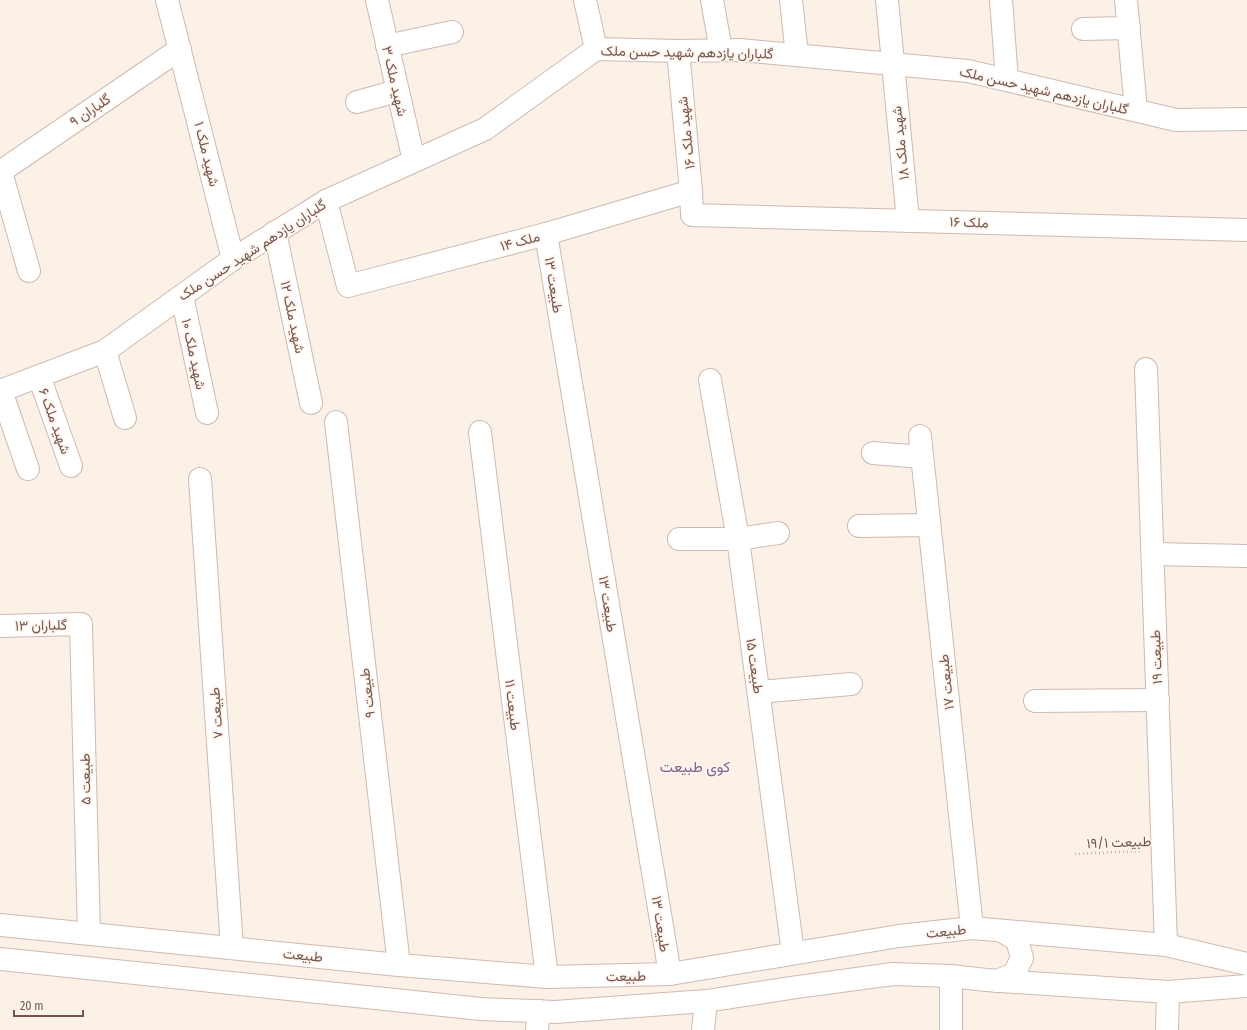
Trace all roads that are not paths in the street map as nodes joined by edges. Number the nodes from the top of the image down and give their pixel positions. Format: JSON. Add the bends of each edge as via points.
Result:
{"nodes":[{"id":1,"x":167,"y":0,"type":"edge"},
{"id":2,"x":376,"y":0,"type":"edge"},
{"id":3,"x":585,"y":0,"type":"edge"},
{"id":4,"x":712,"y":0,"type":"edge"},
{"id":5,"x":791,"y":0,"type":"edge"},
{"id":6,"x":887,"y":0,"type":"edge"},
{"id":7,"x":1001,"y":0,"type":"edge"},
{"id":8,"x":1126,"y":0,"type":"edge"},
{"id":9,"x":1129,"y":28,"type":"junction"},
{"id":10,"x":1083,"y":29,"type":"dead end"},
{"id":11,"x":452,"y":32,"type":"dead end"},
{"id":12,"x":387,"y":46,"type":"junction"},
{"id":13,"x":180,"y":49,"type":"junction"},
{"id":14,"x":596,"y":49,"type":"junction"},
{"id":15,"x":721,"y":50,"type":"junction"},
{"id":16,"x":678,"y":51,"type":"junction"},
{"id":17,"x":797,"y":55,"type":"junction"},
{"id":18,"x":892,"y":64,"type":"junction"},
{"id":19,"x":1007,"y":80,"type":"junction"},
{"id":20,"x":397,"y":91,"type":"junction"},
{"id":21,"x":357,"y":102,"type":"dead end"},
{"id":22,"x":1136,"y":110,"type":"junction"},
{"id":23,"x":1247,"y":119,"type":"edge"},
{"id":24,"x":414,"y":161,"type":"junction"},
{"id":25,"x":0,"y":172,"type":"edge"},
{"id":26,"x":691,"y":191,"type":"junction"},
{"id":27,"x":326,"y":201,"type":"junction"},
{"id":28,"x":692,"y":215,"type":"joint"},
{"id":29,"x":908,"y":221,"type":"junction"},
{"id":30,"x":1247,"y":230,"type":"edge"},
{"id":31,"x":275,"y":232,"type":"junction"},
{"id":32,"x":546,"y":234,"type":"junction"},
{"id":33,"x":234,"y":259,"type":"junction"},
{"id":34,"x":29,"y":271,"type":"dead end"},
{"id":35,"x":182,"y":296,"type":"junction"},
{"id":36,"x":105,"y":351,"type":"junction"},
{"id":37,"x":1146,"y":369,"type":"dead end"},
{"id":38,"x":39,"y":376,"type":"junction"},
{"id":39,"x":710,"y":380,"type":"dead end"},
{"id":40,"x":0,"y":391,"type":"edge"},
{"id":41,"x":311,"y":403,"type":"dead end"},
{"id":42,"x":207,"y":413,"type":"dead end"},
{"id":43,"x":125,"y":418,"type":"dead end"},
{"id":44,"x":336,"y":422,"type":"dead end"},
{"id":45,"x":480,"y":432,"type":"dead end"},
{"id":46,"x":873,"y":453,"type":"dead end"},
{"id":47,"x":71,"y":466,"type":"dead end"},
{"id":48,"x":28,"y":469,"type":"dead end"},
{"id":49,"x":200,"y":478,"type":"dead end"},
{"id":50,"x":929,"y":525,"type":"junction"},
{"id":51,"x":859,"y":526,"type":"dead end"},
{"id":52,"x":778,"y":533,"type":"dead end"},
{"id":53,"x":738,"y":539,"type":"junction"},
{"id":54,"x":679,"y":540,"type":"dead end"},
{"id":55,"x":1153,"y":554,"type":"junction"},
{"id":56,"x":1247,"y":556,"type":"edge"},
{"id":57,"x":82,"y":624,"type":"joint"},
{"id":58,"x":0,"y":626,"type":"edge"},
{"id":59,"x":852,"y":684,"type":"dead end"},
{"id":60,"x":759,"y":692,"type":"junction"},
{"id":61,"x":1158,"y":700,"type":"junction"},
{"id":62,"x":1035,"y":701,"type":"dead end"},
{"id":63,"x":0,"y":925,"type":"edge"},
{"id":64,"x":972,"y":928,"type":"junction"},
{"id":65,"x":1002,"y":931,"type":"junction"},
{"id":66,"x":89,"y":934,"type":"junction"},
{"id":67,"x":118,"y":937,"type":"junction"},
{"id":68,"x":1166,"y":945,"type":"junction"},
{"id":69,"x":232,"y":948,"type":"junction"},
{"id":70,"x":793,"y":953,"type":"junction"},
{"id":71,"x":0,"y":959,"type":"edge"},
{"id":72,"x":1247,"y":964,"type":"edge"},
{"id":73,"x":399,"y":965,"type":"junction"},
{"id":74,"x":118,"y":971,"type":"junction"},
{"id":75,"x":670,"y":974,"type":"junction"},
{"id":76,"x":951,"y":976,"type":"junction"},
{"id":77,"x":547,"y":978,"type":"junction"},
{"id":78,"x":997,"y":981,"type":"junction"},
{"id":79,"x":1247,"y":986,"type":"edge"},
{"id":80,"x":1168,"y":992,"type":"junction"},
{"id":81,"x":706,"y":1002,"type":"junction"},
{"id":82,"x":538,"y":1020,"type":"edge"},
{"id":83,"x":703,"y":1030,"type":"edge"},
{"id":84,"x":951,"y":1030,"type":"edge"},
{"id":85,"x":1167,"y":1030,"type":"edge"}],
"edges":[{"from":1,"to":13,"type":"street","name":"۱ شهید ملک"},
{"from":2,"to":12,"type":"street","name":"۳ شهید ملک"},
{"from":3,"to":14,"type":"street"},
{"from":4,"to":15,"type":"street"},
{"from":5,"to":17,"type":"street"},
{"from":6,"to":18,"type":"street","name":"شهید ملک ۱۸"},
{"from":7,"to":19,"type":"street"},
{"from":8,"to":9,"type":"street"},
{"from":9,"to":10,"type":"street"},
{"from":9,"to":22,"type":"street"},
{"from":11,"to":12,"type":"street"},
{"from":12,"to":20,"type":"street","name":"۳ شهید ملک"},
{"from":13,"to":25,"type":"street","name":"۹ گلباران"},
{"from":13,"to":33,"type":"street","name":"۱ شهید ملک"},
{"from":14,"to":16,"type":"street","name":"گلباران یازدهم شهید حسن ملک"},
{"from":14,"to":24,"type":"street","name":"گلباران یازدهم شهید حسن ملک","via":[[485,129]]},
{"from":15,"to":16,"type":"street","name":"گلباران یازدهم شهید حسن ملک"},
{"from":15,"to":17,"type":"street","name":"گلباران یازدهم شهید حسن ملک"},
{"from":16,"to":26,"type":"street","name":"شهید ملک ۱۶"},
{"from":17,"to":18,"type":"street","name":"گلباران یازدهم شهید حسن ملک"},
{"from":18,"to":19,"type":"street","name":"گلباران یازدهم شهید حسن ملک","via":[[968,71]]},
{"from":18,"to":29,"type":"street","name":"شهید ملک ۱۸"},
{"from":19,"to":22,"type":"street","name":"گلباران یازدهم شهید حسن ملک"},
{"from":20,"to":21,"type":"street"},
{"from":20,"to":24,"type":"street","name":"۳ شهید ملک"},
{"from":22,"to":23,"type":"street","name":"گلباران یازدهم شهید حسن ملک","via":[[1176,120]]},
{"from":24,"to":27,"type":"street","name":"گلباران یازدهم شهید حسن ملک"},
{"from":25,"to":34,"type":"street"},
{"from":26,"to":28,"type":"street","name":"شهید ملک ۱۶"},
{"from":26,"to":32,"type":"street","name":"ملک ۱۴"},
{"from":27,"to":31,"type":"street","name":"گلباران یازدهم شهید حسن ملک"},
{"from":27,"to":32,"type":"street","name":"ملک ۱۴","via":[[348,286]]},
{"from":28,"to":29,"type":"street","name":"ملک ۱۶"},
{"from":29,"to":30,"type":"street","name":"ملک ۱۶"},
{"from":31,"to":33,"type":"street","name":"گلباران یازدهم شهید حسن ملک"},
{"from":31,"to":41,"type":"street","name":"۱۲ شهید ملک"},
{"from":32,"to":75,"type":"street","name":"طبیعت ۱۳"},
{"from":33,"to":35,"type":"street","name":"گلباران یازدهم شهید حسن ملک"},
{"from":35,"to":36,"type":"street","name":"گلباران یازدهم شهید حسن ملک"},
{"from":35,"to":42,"type":"street","name":"۱۰ شهید ملک"},
{"from":36,"to":38,"type":"street","name":"گلباران یازدهم شهید حسن ملک"},
{"from":36,"to":43,"type":"street"},
{"from":37,"to":55,"type":"street","name":"طبیعت ۱۹"},
{"from":38,"to":40,"type":"street","name":"گلباران یازدهم شهید حسن ملک"},
{"from":38,"to":47,"type":"street","name":"۶ شهید ملک"},
{"from":39,"to":53,"type":"street","name":"طبیعت ۱۵"},
{"from":40,"to":48,"type":"street"},
{"from":44,"to":73,"type":"street","name":"طبیعت ۹"},
{"from":45,"to":77,"type":"street","name":"طبیعت ۱۱"},
{"from":46,"to":50,"type":"street","name":"طبیعت ۱۷","via":[[921,446]]},
{"from":49,"to":69,"type":"street","name":"طبیعت ۷"},
{"from":50,"to":51,"type":"street"},
{"from":50,"to":64,"type":"street","name":"طبیعت ۱۷"},
{"from":52,"to":53,"type":"street"},
{"from":53,"to":54,"type":"street"},
{"from":53,"to":60,"type":"street","name":"طبیعت ۱۵"},
{"from":55,"to":56,"type":"street"},
{"from":55,"to":61,"type":"street","name":"طبیعت ۱۹"},
{"from":57,"to":58,"type":"street","name":"۱۳ گلباران"},
{"from":57,"to":66,"type":"street","name":"۵ طبیعت"},
{"from":59,"to":60,"type":"street"},
{"from":60,"to":70,"type":"street","name":"طبیعت ۱۵"},
{"from":61,"to":62,"type":"street"},
{"from":61,"to":68,"type":"street","name":"طبیعت ۱۹"},
{"from":63,"to":66,"type":"street","name":"طبیعت"},
{"from":64,"to":65,"type":"street","name":"طبیعت"},
{"from":64,"to":70,"type":"street","name":"طبیعت","via":[[899,936]]},
{"from":65,"to":68,"type":"street","name":"طبیعت"},
{"from":65,"to":78,"type":"street","via":[[1017,940],[1022,958],[1014,974]]},
{"from":66,"to":67,"type":"street","name":"طبیعت"},
{"from":67,"to":69,"type":"street","name":"طبیعت"},
{"from":67,"to":74,"type":"street"},
{"from":68,"to":72,"type":"street","name":"طبیعت"},
{"from":69,"to":73,"type":"street","name":"طبیعت"},
{"from":70,"to":75,"type":"street","name":"طبیعت"},
{"from":71,"to":74,"type":"street"},
{"from":73,"to":77,"type":"street","name":"طبیعت"},
{"from":74,"to":82,"type":"street","via":[[481,1009]]},
{"from":75,"to":77,"type":"street","name":"طبیعت"},
{"from":76,"to":78,"type":"street"},
{"from":76,"to":81,"type":"street","via":[[893,974]]},
{"from":76,"to":84,"type":"street"},
{"from":78,"to":80,"type":"street"},
{"from":79,"to":80,"type":"street"},
{"from":80,"to":85,"type":"street"},
{"from":81,"to":82,"type":"street","via":[[555,1012]]},
{"from":81,"to":83,"type":"street"}]}
